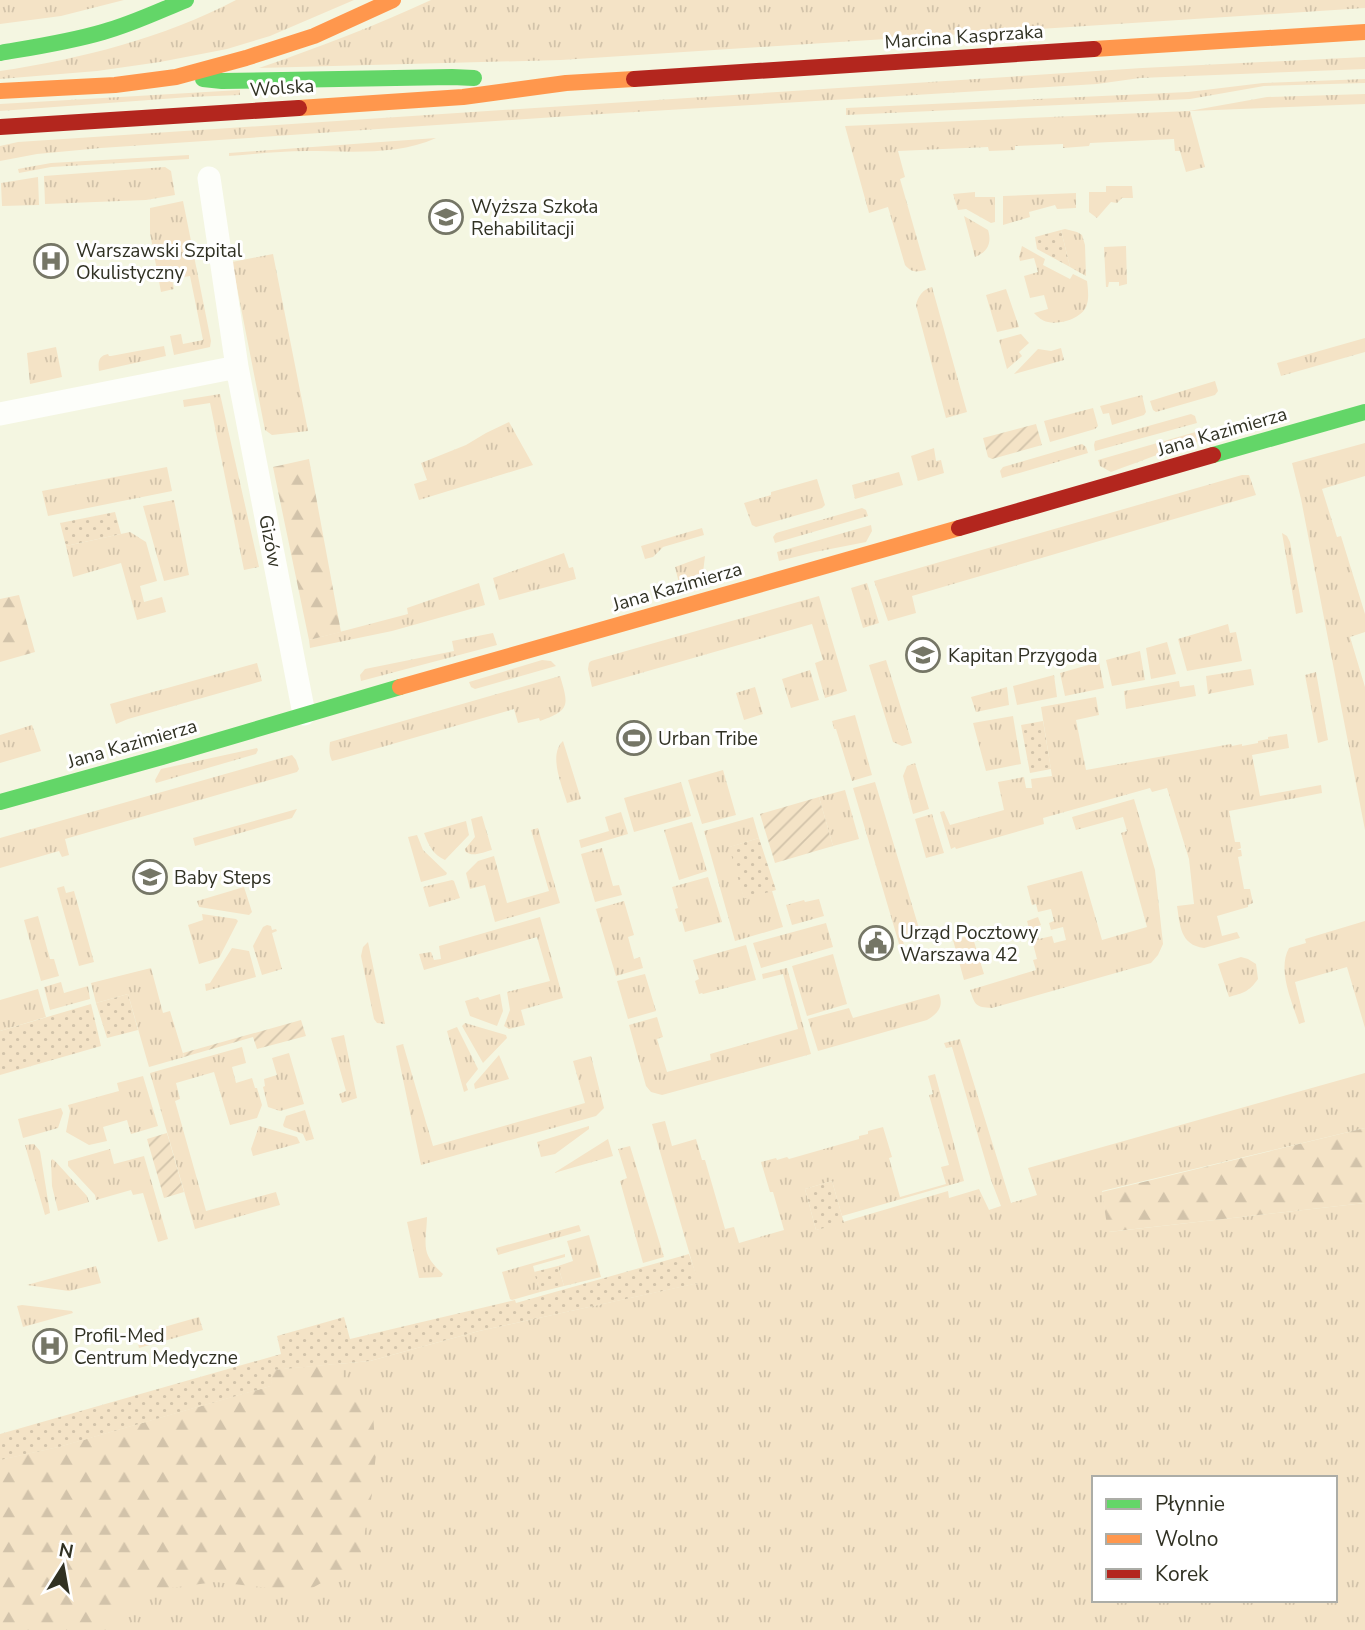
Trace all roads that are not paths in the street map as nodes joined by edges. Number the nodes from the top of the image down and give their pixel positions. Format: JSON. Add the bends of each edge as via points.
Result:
{"nodes":[{"id":1,"x":186,"y":0,"type":"edge"},
{"id":2,"x":393,"y":0,"type":"edge"},
{"id":3,"x":1365,"y":32,"type":"edge"},
{"id":4,"x":0,"y":53,"type":"edge"},
{"id":5,"x":176,"y":77,"type":"junction"},
{"id":6,"x":566,"y":83,"type":"junction"},
{"id":7,"x":0,"y":91,"type":"edge"},
{"id":8,"x":0,"y":127,"type":"edge"},
{"id":9,"x":209,"y":178,"type":"dead end"},
{"id":10,"x":237,"y":368,"type":"junction"},
{"id":11,"x":1365,"y":412,"type":"edge"},
{"id":12,"x":0,"y":414,"type":"edge"},
{"id":13,"x":304,"y":714,"type":"junction"},
{"id":14,"x":0,"y":802,"type":"edge"}],
"edges":[{"from":1,"to":4,"type":"main road","via":[[104,32]]},
{"from":2,"to":5,"type":"main road","name":"Wolska","via":[[314,36]]},
{"from":3,"to":6,"type":"main road","name":"Marcina Kasprzaka"},
{"from":5,"to":6,"type":"main road","via":[[222,81],[452,77]]},
{"from":5,"to":7,"type":"main road","name":"Wolska"},
{"from":6,"to":8,"type":"main road","name":"Wolska","via":[[463,97]]},
{"from":9,"to":10,"type":"street","name":"Gizów"},
{"from":10,"to":12,"type":"street"},
{"from":10,"to":13,"type":"street","name":"Gizów"},
{"from":11,"to":13,"type":"main road","name":"Jana Kazimierza"},
{"from":13,"to":14,"type":"main road","name":"Jana Kazimierza"}]}
